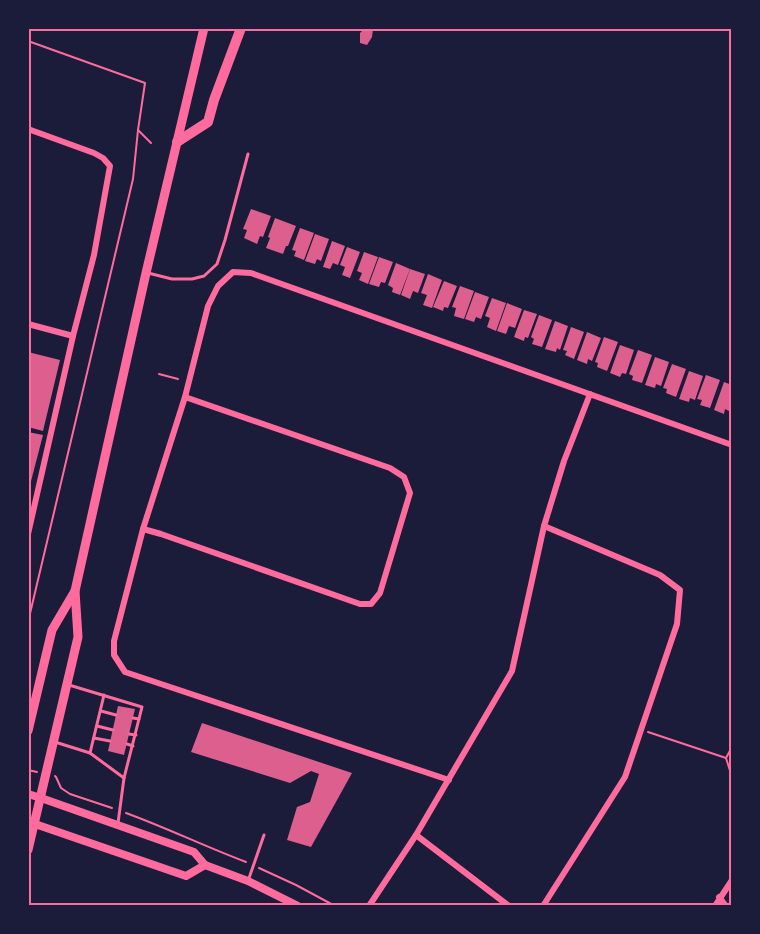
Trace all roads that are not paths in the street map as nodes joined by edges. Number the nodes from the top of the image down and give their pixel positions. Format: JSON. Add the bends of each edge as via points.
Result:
{"nodes":[{"id":1,"x":204,"y":28,"type":"edge"},
{"id":2,"x":241,"y":28,"type":"edge"},
{"id":3,"x":28,"y":129,"type":"edge"},
{"id":4,"x":177,"y":142,"type":"junction"},
{"id":5,"x":248,"y":154,"type":"dead end"},
{"id":6,"x":146,"y":273,"type":"junction"},
{"id":7,"x":28,"y":324,"type":"edge"},
{"id":8,"x":73,"y":336,"type":"junction"},
{"id":9,"x":590,"y":394,"type":"junction"},
{"id":10,"x":184,"y":397,"type":"junction"},
{"id":11,"x":732,"y":445,"type":"edge"},
{"id":12,"x":544,"y":526,"type":"junction"},
{"id":13,"x":143,"y":529,"type":"junction"},
{"id":14,"x":28,"y":534,"type":"edge"},
{"id":15,"x":75,"y":591,"type":"junction"},
{"id":16,"x":67,"y":684,"type":"junction"},
{"id":17,"x":104,"y":695,"type":"junction"},
{"id":18,"x":100,"y":711,"type":"junction"},
{"id":19,"x":116,"y":715,"type":"dead end"},
{"id":20,"x":133,"y":718,"type":"dead end"},
{"id":21,"x":139,"y":719,"type":"junction"},
{"id":22,"x":97,"y":726,"type":"junction"},
{"id":23,"x":28,"y":730,"type":"edge"},
{"id":24,"x":113,"y":730,"type":"dead end"},
{"id":25,"x":129,"y":734,"type":"dead end"},
{"id":26,"x":136,"y":735,"type":"junction"},
{"id":27,"x":94,"y":738,"type":"junction"},
{"id":28,"x":54,"y":741,"type":"junction"},
{"id":29,"x":110,"y":741,"type":"dead end"},
{"id":30,"x":127,"y":744,"type":"dead end"},
{"id":31,"x":133,"y":746,"type":"junction"},
{"id":32,"x":90,"y":753,"type":"junction"},
{"id":33,"x":124,"y":778,"type":"junction"},
{"id":34,"x":449,"y":780,"type":"junction"},
{"id":35,"x":28,"y":794,"type":"edge"},
{"id":36,"x":40,"y":798,"type":"junction"},
{"id":37,"x":32,"y":823,"type":"edge"},
{"id":38,"x":118,"y":825,"type":"junction"},
{"id":39,"x":264,"y":835,"type":"dead end"},
{"id":40,"x":416,"y":835,"type":"junction"},
{"id":41,"x":28,"y":850,"type":"edge"},
{"id":42,"x":205,"y":865,"type":"junction"},
{"id":43,"x":732,"y":880,"type":"edge"},
{"id":44,"x":248,"y":881,"type":"junction"},
{"id":45,"x":719,"y":897,"type":"junction"},
{"id":46,"x":298,"y":906,"type":"edge"},
{"id":47,"x":369,"y":906,"type":"edge"},
{"id":48,"x":509,"y":906,"type":"edge"},
{"id":49,"x":543,"y":906,"type":"edge"},
{"id":50,"x":714,"y":906,"type":"edge"},
{"id":51,"x":726,"y":906,"type":"edge"}],
"edges":[{"from":1,"to":4,"type":"main road"},
{"from":2,"to":4,"type":"highway","via":[[208,122]]},
{"from":3,"to":8,"type":"street","via":[[94,153],[110,166],[94,255]]},
{"from":4,"to":6,"type":"main road"},
{"from":5,"to":6,"type":"lane","via":[[217,264],[204,276],[192,279]]},
{"from":6,"to":15,"type":"main road"},
{"from":7,"to":8,"type":"street"},
{"from":8,"to":14,"type":"street"},
{"from":9,"to":10,"type":"street","via":[[251,273],[232,272],[218,286],[208,306]]},
{"from":9,"to":11,"type":"street"},
{"from":9,"to":12,"type":"street"},
{"from":10,"to":13,"type":"street"},
{"from":10,"to":13,"type":"street","via":[[390,468],[404,477],[410,493],[380,593],[371,604],[360,604]]},
{"from":12,"to":34,"type":"street","via":[[512,671]]},
{"from":12,"to":49,"type":"street","via":[[660,575],[680,590],[677,624],[625,777]]},
{"from":13,"to":34,"type":"street","via":[[114,641],[114,655],[125,672]]},
{"from":15,"to":16,"type":"main road","via":[[78,637]]},
{"from":15,"to":23,"type":"main road","via":[[52,630]]},
{"from":16,"to":17,"type":"lane"},
{"from":16,"to":28,"type":"main road"},
{"from":17,"to":18,"type":"lane"},
{"from":17,"to":21,"type":"lane","via":[[142,707]]},
{"from":18,"to":19,"type":"lane"},
{"from":18,"to":22,"type":"lane"},
{"from":20,"to":21,"type":"lane"},
{"from":21,"to":26,"type":"lane"},
{"from":22,"to":24,"type":"lane"},
{"from":22,"to":27,"type":"lane"},
{"from":25,"to":26,"type":"lane"},
{"from":26,"to":31,"type":"lane"},
{"from":27,"to":29,"type":"lane"},
{"from":27,"to":32,"type":"lane"},
{"from":28,"to":32,"type":"lane"},
{"from":28,"to":36,"type":"main road"},
{"from":30,"to":31,"type":"lane"},
{"from":31,"to":33,"type":"lane"},
{"from":32,"to":33,"type":"lane"},
{"from":33,"to":38,"type":"lane"},
{"from":34,"to":40,"type":"street"},
{"from":35,"to":36,"type":"main road"},
{"from":36,"to":37,"type":"main road"},
{"from":36,"to":38,"type":"street"},
{"from":37,"to":41,"type":"main road"},
{"from":37,"to":42,"type":"street","via":[[186,876]]},
{"from":38,"to":42,"type":"street","via":[[194,852]]},
{"from":39,"to":44,"type":"lane"},
{"from":40,"to":47,"type":"street"},
{"from":40,"to":48,"type":"street"},
{"from":42,"to":44,"type":"street"},
{"from":43,"to":45,"type":"street"},
{"from":44,"to":46,"type":"street"},
{"from":45,"to":50,"type":"street"},
{"from":45,"to":51,"type":"street"}]}
